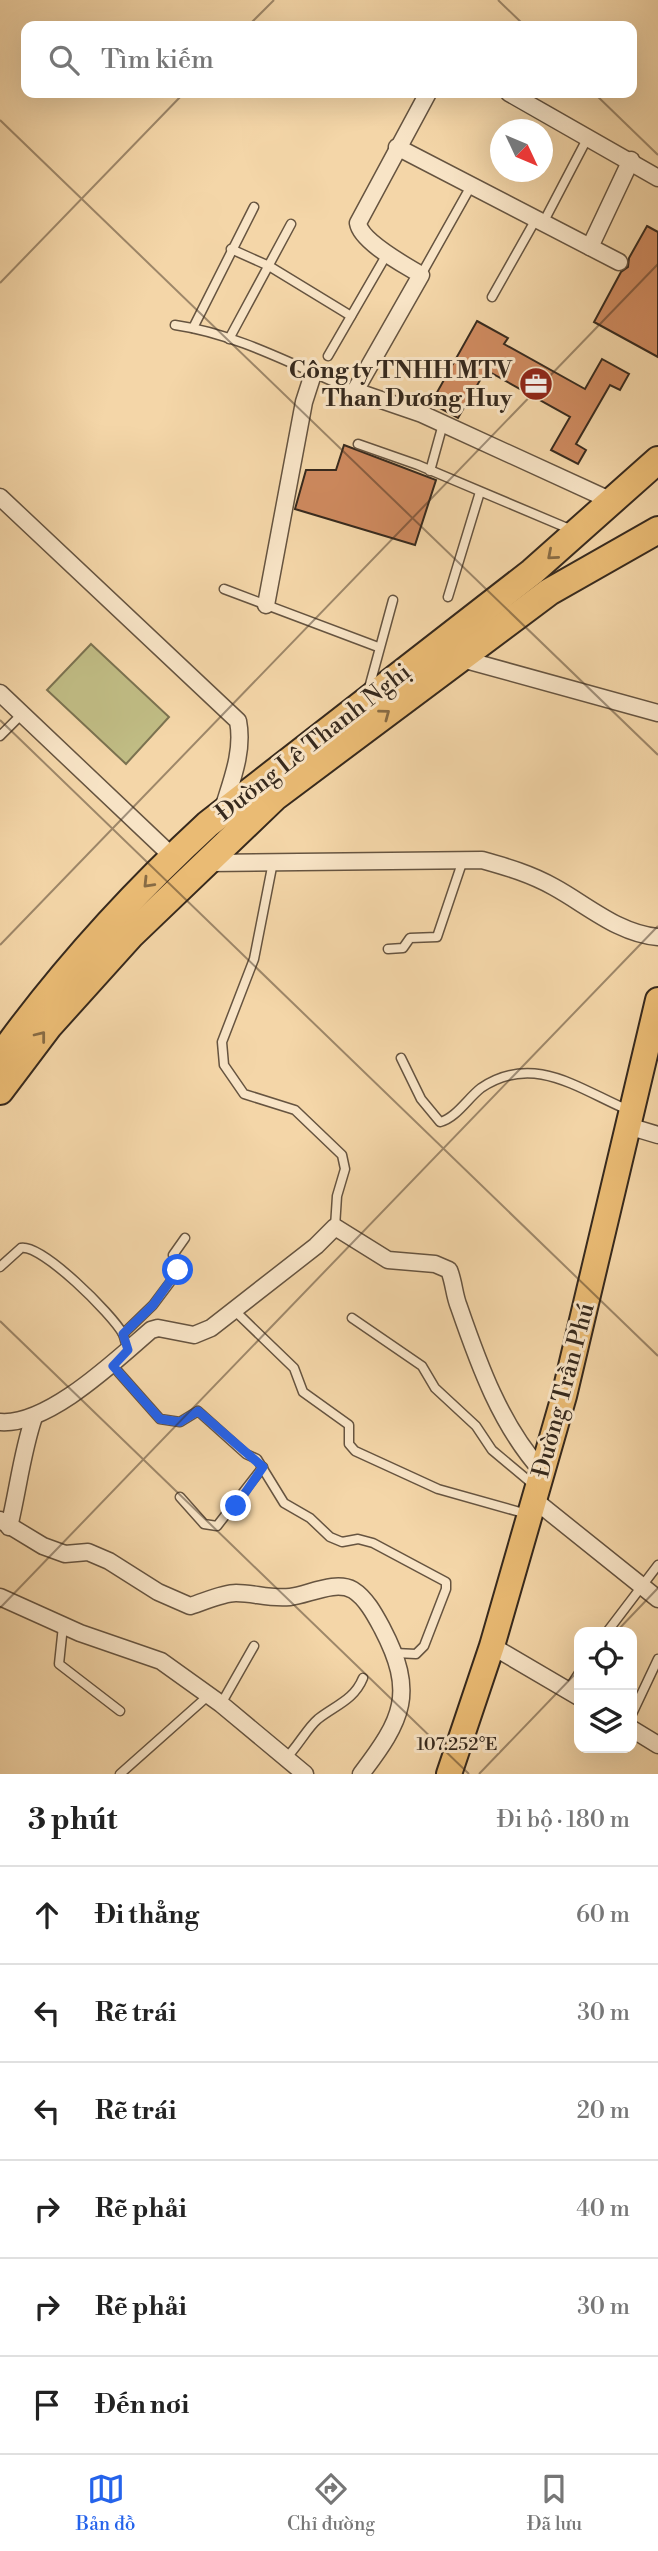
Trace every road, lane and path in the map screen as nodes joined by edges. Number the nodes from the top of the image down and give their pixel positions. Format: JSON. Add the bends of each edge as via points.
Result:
{"nodes":[{"id":1,"x":425,"y":98,"type":"edge"},
{"id":2,"x":518,"y":98,"type":"edge"},
{"id":3,"x":588,"y":137,"type":"junction"},
{"id":4,"x":397,"y":147,"type":"junction"},
{"id":5,"x":631,"y":160,"type":"junction"},
{"id":6,"x":658,"y":178,"type":"edge"},
{"id":7,"x":471,"y":186,"type":"junction"},
{"id":8,"x":254,"y":207,"type":"dead end"},
{"id":9,"x":539,"y":221,"type":"junction"},
{"id":10,"x":291,"y":224,"type":"dead end"},
{"id":11,"x":590,"y":247,"type":"junction"},
{"id":12,"x":231,"y":249,"type":"junction"},
{"id":13,"x":387,"y":254,"type":"junction"},
{"id":14,"x":619,"y":262,"type":"dead end"},
{"id":15,"x":269,"y":266,"type":"junction"},
{"id":16,"x":421,"y":275,"type":"junction"},
{"id":17,"x":492,"y":297,"type":"dead end"},
{"id":18,"x":351,"y":316,"type":"junction"},
{"id":19,"x":175,"y":325,"type":"dead end"},
{"id":20,"x":194,"y":328,"type":"junction"},
{"id":21,"x":229,"y":339,"type":"junction"},
{"id":22,"x":328,"y":356,"type":"dead end"},
{"id":23,"x":313,"y":374,"type":"junction"},
{"id":24,"x":355,"y":391,"type":"junction"},
{"id":25,"x":443,"y":424,"type":"junction"},
{"id":26,"x":358,"y":444,"type":"dead end"},
{"id":27,"x":658,"y":460,"type":"edge"},
{"id":28,"x":430,"y":471,"type":"junction"},
{"id":29,"x":480,"y":492,"type":"junction"},
{"id":30,"x":0,"y":497,"type":"edge"},
{"id":31,"x":614,"y":502,"type":"junction"},
{"id":32,"x":658,"y":530,"type":"edge"},
{"id":33,"x":578,"y":533,"type":"junction"},
{"id":34,"x":658,"y":546,"type":"edge"},
{"id":35,"x":607,"y":558,"type":"junction"},
{"id":36,"x":224,"y":589,"type":"dead end"},
{"id":37,"x":448,"y":597,"type":"dead end"},
{"id":38,"x":393,"y":600,"type":"dead end"},
{"id":39,"x":265,"y":605,"type":"junction"},
{"id":40,"x":378,"y":647,"type":"junction"},
{"id":41,"x":462,"y":659,"type":"junction"},
{"id":42,"x":0,"y":694,"type":"edge"},
{"id":43,"x":367,"y":698,"type":"junction"},
{"id":44,"x":658,"y":713,"type":"edge"},
{"id":45,"x":22,"y":715,"type":"junction"},
{"id":46,"x":0,"y":736,"type":"edge"},
{"id":47,"x":221,"y":814,"type":"junction"},
{"id":48,"x":173,"y":857,"type":"junction"},
{"id":49,"x":463,"y":860,"type":"junction"},
{"id":50,"x":204,"y":863,"type":"junction"},
{"id":51,"x":273,"y":863,"type":"junction"},
{"id":52,"x":658,"y":937,"type":"edge"},
{"id":53,"x":388,"y":949,"type":"dead end"},
{"id":54,"x":658,"y":1000,"type":"edge"},
{"id":55,"x":652,"y":1052,"type":"edge"},
{"id":56,"x":0,"y":1057,"type":"edge"},
{"id":57,"x":401,"y":1058,"type":"dead end"},
{"id":58,"x":0,"y":1091,"type":"edge"},
{"id":59,"x":629,"y":1119,"type":"junction"},
{"id":60,"x":658,"y":1135,"type":"edge"},
{"id":61,"x":335,"y":1227,"type":"junction"},
{"id":62,"x":185,"y":1238,"type":"dead end"},
{"id":63,"x":0,"y":1267,"type":"edge"},
{"id":64,"x":234,"y":1310,"type":"junction"},
{"id":65,"x":352,"y":1318,"type":"dead end"},
{"id":66,"x":125,"y":1342,"type":"junction"},
{"id":67,"x":113,"y":1366,"type":"junction"},
{"id":68,"x":34,"y":1417,"type":"junction"},
{"id":69,"x":0,"y":1422,"type":"edge"},
{"id":70,"x":263,"y":1467,"type":"junction"},
{"id":71,"x":535,"y":1493,"type":"junction"},
{"id":72,"x":180,"y":1497,"type":"dead end"},
{"id":73,"x":5,"y":1524,"type":"edge"},
{"id":74,"x":658,"y":1565,"type":"edge"},
{"id":75,"x":640,"y":1585,"type":"junction"},
{"id":76,"x":0,"y":1597,"type":"edge"},
{"id":77,"x":658,"y":1599,"type":"edge"},
{"id":78,"x":63,"y":1626,"type":"junction"},
{"id":79,"x":611,"y":1627,"type":"edge"},
{"id":80,"x":254,"y":1646,"type":"dead end"},
{"id":81,"x":492,"y":1646,"type":"junction"},
{"id":82,"x":395,"y":1653,"type":"junction"},
{"id":83,"x":658,"y":1658,"type":"edge"},
{"id":84,"x":363,"y":1678,"type":"dead end"},
{"id":85,"x":574,"y":1694,"type":"edge"},
{"id":86,"x":215,"y":1700,"type":"junction"},
{"id":87,"x":637,"y":1703,"type":"edge"},
{"id":88,"x":120,"y":1711,"type":"dead end"},
{"id":89,"x":637,"y":1732,"type":"edge"},
{"id":90,"x":658,"y":1745,"type":"edge"},
{"id":91,"x":285,"y":1759,"type":"junction"},
{"id":92,"x":120,"y":1774,"type":"edge"},
{"id":93,"x":305,"y":1774,"type":"edge"},
{"id":94,"x":361,"y":1774,"type":"edge"},
{"id":95,"x":449,"y":1774,"type":"edge"}],
"edges":[{"from":1,"to":4,"type":"street"},
{"from":2,"to":3,"type":"street"},
{"from":3,"to":5,"type":"street"},
{"from":3,"to":9,"type":"lane"},
{"from":4,"to":7,"type":"street"},
{"from":4,"to":13,"type":"street","via":[[358,223]]},
{"from":5,"to":6,"type":"street"},
{"from":5,"to":11,"type":"street"},
{"from":7,"to":9,"type":"street"},
{"from":7,"to":16,"type":"lane"},
{"from":8,"to":12,"type":"lane"},
{"from":9,"to":11,"type":"street"},
{"from":9,"to":17,"type":"lane"},
{"from":10,"to":15,"type":"lane"},
{"from":11,"to":14,"type":"street"},
{"from":12,"to":15,"type":"lane"},
{"from":12,"to":20,"type":"lane"},
{"from":13,"to":16,"type":"street"},
{"from":13,"to":18,"type":"lane"},
{"from":15,"to":18,"type":"lane"},
{"from":15,"to":21,"type":"lane"},
{"from":16,"to":24,"type":"street"},
{"from":18,"to":22,"type":"lane"},
{"from":19,"to":20,"type":"lane"},
{"from":20,"to":21,"type":"lane"},
{"from":21,"to":23,"type":"lane"},
{"from":23,"to":24,"type":"lane"},
{"from":23,"to":39,"type":"street"},
{"from":24,"to":25,"type":"street"},
{"from":25,"to":28,"type":"lane"},
{"from":25,"to":31,"type":"street"},
{"from":26,"to":28,"type":"lane"},
{"from":27,"to":31,"type":"highway","name":"Đường Lê Thanh Nghị"},
{"from":28,"to":29,"type":"lane"},
{"from":29,"to":33,"type":"lane"},
{"from":29,"to":37,"type":"lane"},
{"from":30,"to":47,"type":"street","via":[[238,721],[241,735],[236,765]]},
{"from":31,"to":33,"type":"highway","name":"Đường Lê Thanh Nghị"},
{"from":32,"to":35,"type":"highway","name":"Đường Lê Thanh Nghị"},
{"from":33,"to":43,"type":"highway","name":"Đường Lê Thanh Nghị","one_way":true},
{"from":34,"to":35,"type":"main road","via":[[632,548]]},
{"from":35,"to":41,"type":"highway","name":"Đường Lê Thanh Nghị","via":[[549,592]]},
{"from":36,"to":39,"type":"lane"},
{"from":38,"to":40,"type":"lane"},
{"from":39,"to":40,"type":"lane"},
{"from":40,"to":43,"type":"lane"},
{"from":41,"to":44,"type":"street"},
{"from":50,"to":41,"type":"highway","name":"Đường Lê Thanh Nghị","one_way":true,"via":[[275,797]]},
{"from":42,"to":45,"type":"street"},
{"from":43,"to":47,"type":"highway","name":"Đường Lê Thanh Nghị"},
{"from":45,"to":46,"type":"lane"},
{"from":45,"to":48,"type":"street"},
{"from":47,"to":48,"type":"highway","name":"Đường Lê Thanh Nghị"},
{"from":48,"to":56,"type":"highway","name":"Đường Lê Thanh Nghị","one_way":true,"via":[[45,994]]},
{"from":49,"to":51,"type":"street"},
{"from":49,"to":52,"type":"street","via":[[482,860],[523,872],[608,921]]},
{"from":49,"to":53,"type":"lane","via":[[437,937],[410,938],[403,948]]},
{"from":50,"to":51,"type":"street"},
{"from":58,"to":50,"type":"highway","name":"Đường Lê Thanh Nghị","one_way":true,"via":[[49,1026],[131,934]]},
{"from":51,"to":61,"type":"lane","via":[[252,967],[222,1042],[224,1065],[244,1094],[295,1110],[342,1155],[345,1169]]},
{"from":54,"to":55,"type":"main road","name":"Đường Trần Phú"},
{"from":55,"to":59,"type":"main road","name":"Đường Trần Phú"},
{"from":57,"to":59,"type":"lane","via":[[421,1099],[440,1122],[490,1083],[520,1071],[555,1079]]},
{"from":59,"to":60,"type":"street"},
{"from":59,"to":71,"type":"main road","name":"Đường Trần Phú","via":[[592,1284]]},
{"from":61,"to":64,"type":"street"},
{"from":61,"to":71,"type":"street","via":[[388,1260],[435,1264],[449,1270],[457,1305],[506,1423],[522,1450]]},
{"from":62,"to":66,"type":"lane","via":[[173,1255],[177,1273]]},
{"from":63,"to":66,"type":"lane","via":[[21,1248],[33,1248],[60,1268]]},
{"from":64,"to":66,"type":"street","via":[[194,1335],[158,1328]]},
{"from":64,"to":71,"type":"lane","via":[[294,1368],[303,1392],[349,1425],[349,1444],[355,1451],[438,1489]]},
{"from":65,"to":71,"type":"lane","via":[[422,1366],[435,1388]]},
{"from":66,"to":67,"type":"street"},
{"from":67,"to":68,"type":"street"},
{"from":67,"to":70,"type":"lane","via":[[160,1419],[180,1422],[198,1411]]},
{"from":68,"to":69,"type":"street"},
{"from":68,"to":73,"type":"street"},
{"from":70,"to":72,"type":"lane","via":[[217,1526],[204,1524]]},
{"from":70,"to":82,"type":"lane","via":[[284,1503],[330,1537],[373,1544],[447,1583],[424,1646],[416,1654]]},
{"from":71,"to":75,"type":"street"},
{"from":71,"to":81,"type":"main road","name":"Đường Trần Phú"},
{"from":73,"to":82,"type":"street","via":[[65,1554],[88,1552],[109,1561],[190,1606],[235,1593],[265,1599],[334,1587],[352,1590],[370,1607]]},
{"from":74,"to":75,"type":"lane"},
{"from":75,"to":77,"type":"street"},
{"from":75,"to":79,"type":"lane"},
{"from":76,"to":78,"type":"street"},
{"from":78,"to":86,"type":"street","via":[[161,1661]]},
{"from":78,"to":88,"type":"lane","via":[[59,1664]]},
{"from":80,"to":86,"type":"lane"},
{"from":81,"to":85,"type":"street"},
{"from":81,"to":95,"type":"main road","name":"Đường Trần Phú"},
{"from":82,"to":94,"type":"street","via":[[403,1682],[398,1716]]},
{"from":83,"to":87,"type":"lane"},
{"from":84,"to":91,"type":"lane","via":[[358,1692],[316,1720]]},
{"from":86,"to":91,"type":"street"},
{"from":86,"to":92,"type":"lane"},
{"from":89,"to":90,"type":"street"},
{"from":91,"to":93,"type":"street"}]}
